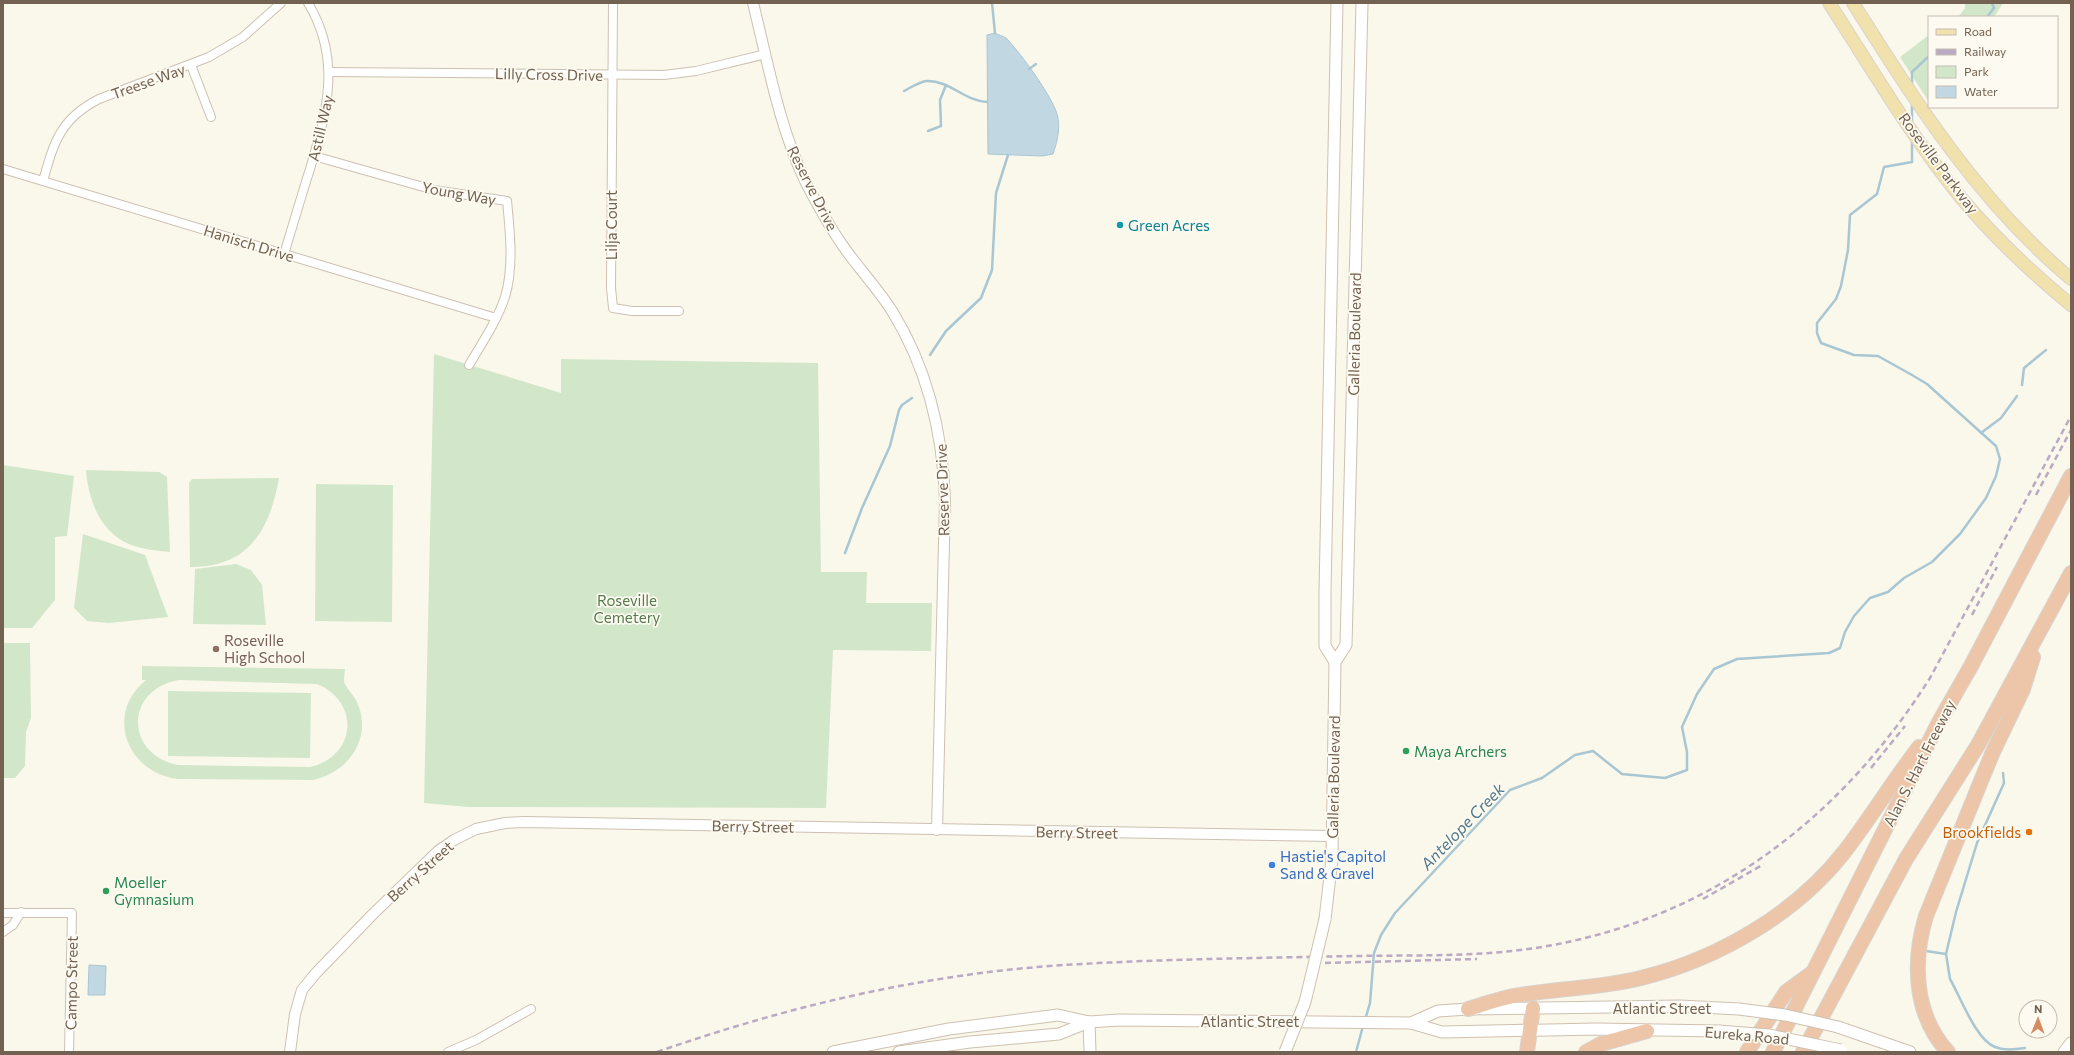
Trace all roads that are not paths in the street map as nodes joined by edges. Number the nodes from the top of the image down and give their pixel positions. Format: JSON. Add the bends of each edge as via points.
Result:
{"nodes":[{"id":1,"x":281,"y":3,"type":"edge"},
{"id":2,"x":308,"y":3,"type":"edge"},
{"id":3,"x":613,"y":3,"type":"edge"},
{"id":4,"x":753,"y":3,"type":"edge"},
{"id":5,"x":1337,"y":3,"type":"edge"},
{"id":6,"x":1362,"y":3,"type":"edge"},
{"id":7,"x":1829,"y":3,"type":"edge"},
{"id":8,"x":1853,"y":3,"type":"edge"},
{"id":9,"x":766,"y":54,"type":"junction"},
{"id":10,"x":191,"y":65,"type":"junction"},
{"id":11,"x":329,"y":72,"type":"junction"},
{"id":12,"x":612,"y":75,"type":"junction"},
{"id":13,"x":211,"y":117,"type":"dead end"},
{"id":14,"x":314,"y":156,"type":"junction"},
{"id":15,"x":3,"y":169,"type":"edge"},
{"id":16,"x":43,"y":181,"type":"junction"},
{"id":17,"x":284,"y":254,"type":"junction"},
{"id":18,"x":2071,"y":279,"type":"edge"},
{"id":19,"x":2071,"y":305,"type":"edge"},
{"id":20,"x":679,"y":311,"type":"dead end"},
{"id":21,"x":496,"y":318,"type":"junction"},
{"id":22,"x":469,"y":365,"type":"dead end"},
{"id":23,"x":2071,"y":476,"type":"edge"},
{"id":24,"x":2071,"y":573,"type":"edge"},
{"id":25,"x":2043,"y":625,"type":"junction"},
{"id":26,"x":1335,"y":662,"type":"junction"},
{"id":27,"x":1939,"y":722,"type":"junction"},
{"id":28,"x":937,"y":830,"type":"junction"},
{"id":29,"x":1332,"y":836,"type":"junction"},
{"id":30,"x":3,"y":912,"type":"edge"},
{"id":31,"x":21,"y":912,"type":"junction"},
{"id":32,"x":3,"y":932,"type":"edge"},
{"id":33,"x":1852,"y":960,"type":"junction"},
{"id":34,"x":1814,"y":972,"type":"junction"},
{"id":35,"x":1533,"y":1008,"type":"junction"},
{"id":36,"x":531,"y":1009,"type":"dead end"},
{"id":37,"x":1468,"y":1009,"type":"junction"},
{"id":38,"x":1089,"y":1022,"type":"junction"},
{"id":39,"x":1411,"y":1023,"type":"junction"},
{"id":40,"x":1529,"y":1031,"type":"junction"},
{"id":41,"x":1647,"y":1031,"type":"junction"},
{"id":42,"x":880,"y":1042,"type":"junction"},
{"id":43,"x":2071,"y":1043,"type":"edge"},
{"id":44,"x":69,"y":1052,"type":"edge"},
{"id":45,"x":290,"y":1052,"type":"edge"},
{"id":46,"x":448,"y":1052,"type":"edge"},
{"id":47,"x":833,"y":1052,"type":"edge"},
{"id":48,"x":862,"y":1052,"type":"edge"},
{"id":49,"x":899,"y":1052,"type":"edge"},
{"id":50,"x":1090,"y":1052,"type":"edge"},
{"id":51,"x":1285,"y":1052,"type":"edge"},
{"id":52,"x":1527,"y":1052,"type":"edge"},
{"id":53,"x":1586,"y":1052,"type":"edge"},
{"id":54,"x":1747,"y":1052,"type":"edge"},
{"id":55,"x":1773,"y":1052,"type":"edge"},
{"id":56,"x":1803,"y":1052,"type":"edge"},
{"id":57,"x":1815,"y":1052,"type":"edge"},
{"id":58,"x":1846,"y":1052,"type":"edge"},
{"id":59,"x":1910,"y":1052,"type":"edge"},
{"id":60,"x":1948,"y":1052,"type":"edge"},
{"id":61,"x":2064,"y":1052,"type":"edge"}],
"edges":[{"from":1,"to":10,"type":"street","name":"Treese Way","via":[[243,37]]},
{"from":2,"to":11,"type":"street","name":"Astill Way","via":[[324,42]]},
{"from":3,"to":12,"type":"street"},
{"from":4,"to":9,"type":"street","name":"Reserve Drive"},
{"from":5,"to":26,"type":"main road","name":"Galleria Boulevard","via":[[1325,592],[1325,646]]},
{"from":6,"to":26,"type":"main road","name":"Galleria Boulevard","via":[[1347,623],[1346,645]]},
{"from":7,"to":19,"type":"main road","name":"Roseville Parkway","via":[[1920,143],[1962,199],[2004,245]]},
{"from":8,"to":18,"type":"main road","name":"Roseville Parkway","via":[[1936,130],[1972,178],[2017,227]]},
{"from":9,"to":12,"type":"street","name":"Lilly Cross Drive","via":[[679,74]]},
{"from":9,"to":28,"type":"street","name":"Reserve Drive","via":[[784,126],[800,168],[841,243],[902,328],[922,373],[935,416],[943,459],[945,501]]},
{"from":10,"to":13,"type":"street"},
{"from":10,"to":16,"type":"street","name":"Treese Way","via":[[85,106],[65,125],[58,136]]},
{"from":11,"to":12,"type":"street","name":"Lilly Cross Drive"},
{"from":11,"to":14,"type":"street","name":"Astill Way","via":[[326,111]]},
{"from":12,"to":20,"type":"street","name":"Lilja Court","via":[[613,308],[632,311]]},
{"from":14,"to":17,"type":"street","name":"Astill Way"},
{"from":14,"to":21,"type":"street","name":"Young Way","via":[[434,190],[507,202],[508,283]]},
{"from":15,"to":16,"type":"street","name":"Hanisch Drive"},
{"from":16,"to":17,"type":"street","name":"Hanisch Drive"},
{"from":17,"to":21,"type":"street","name":"Hanisch Drive"},
{"from":21,"to":22,"type":"street","name":"Young Way"},
{"from":23,"to":27,"type":"highway","name":"Alan S. Hart Freeway"},
{"from":24,"to":25,"type":"highway"},
{"from":25,"to":33,"type":"highway","via":[[1978,745],[1906,859]]},
{"from":25,"to":60,"type":"highway","via":[[2023,689],[1992,754],[1957,838],[1918,942],[1917,968],[1924,1015],[1938,1041]]},
{"from":26,"to":29,"type":"main road","name":"Galleria Boulevard"},
{"from":27,"to":34,"type":"highway","name":"Alan S. Hart Freeway"},
{"from":27,"to":37,"type":"highway","via":[[1893,781],[1840,857],[1798,899],[1748,935],[1690,962],[1641,978],[1510,997]]},
{"from":28,"to":29,"type":"street","name":"Berry Street"},
{"from":28,"to":45,"type":"street","name":"Berry Street","via":[[525,822],[476,828],[438,851],[373,914],[305,986],[295,1014]]},
{"from":29,"to":51,"type":"main road","name":"Galleria Boulevard","bridge":true,"via":[[1326,919],[1305,1002]]},
{"from":30,"to":31,"type":"street"},
{"from":31,"to":32,"type":"street","via":[[13,925]]},
{"from":31,"to":44,"type":"street","name":"Campo Street","via":[[72,913]]},
{"from":33,"to":56,"type":"highway"},
{"from":33,"to":57,"type":"highway"},
{"from":34,"to":54,"type":"highway","via":[[1786,992]]},
{"from":34,"to":55,"type":"highway","name":"Alan S. Hart Freeway"},
{"from":35,"to":37,"type":"main road","name":"Atlantic Street"},
{"from":35,"to":40,"type":"highway"},
{"from":35,"to":59,"type":"main road","name":"Atlantic Street","bridge":true,"via":[[1687,1006],[1739,1009],[1809,1019],[1869,1036]]},
{"from":36,"to":46,"type":"street","via":[[476,1040]]},
{"from":37,"to":39,"type":"main road","name":"Atlantic Street","via":[[1438,1010]]},
{"from":38,"to":39,"type":"main road","name":"Atlantic Street","via":[[1119,1020]]},
{"from":38,"to":42,"type":"main road","name":"Atlantic Street","via":[[1058,1015],[949,1029]]},
{"from":38,"to":49,"type":"main road","name":"Atlantic Street","via":[[1059,1034]]},
{"from":38,"to":50,"type":"main road"},
{"from":39,"to":40,"type":"main road","name":"Atlantic Street","via":[[1442,1032]]},
{"from":40,"to":41,"type":"main road","name":"Atlantic Street"},
{"from":40,"to":52,"type":"highway"},
{"from":41,"to":53,"type":"highway","via":[[1601,1044]]},
{"from":41,"to":58,"type":"main road","name":"Eureka Road","bridge":true,"via":[[1719,1031],[1769,1035]]},
{"from":42,"to":47,"type":"main road","name":"Atlantic Street"},
{"from":42,"to":48,"type":"main road"},
{"from":43,"to":61,"type":"main road"}]}
